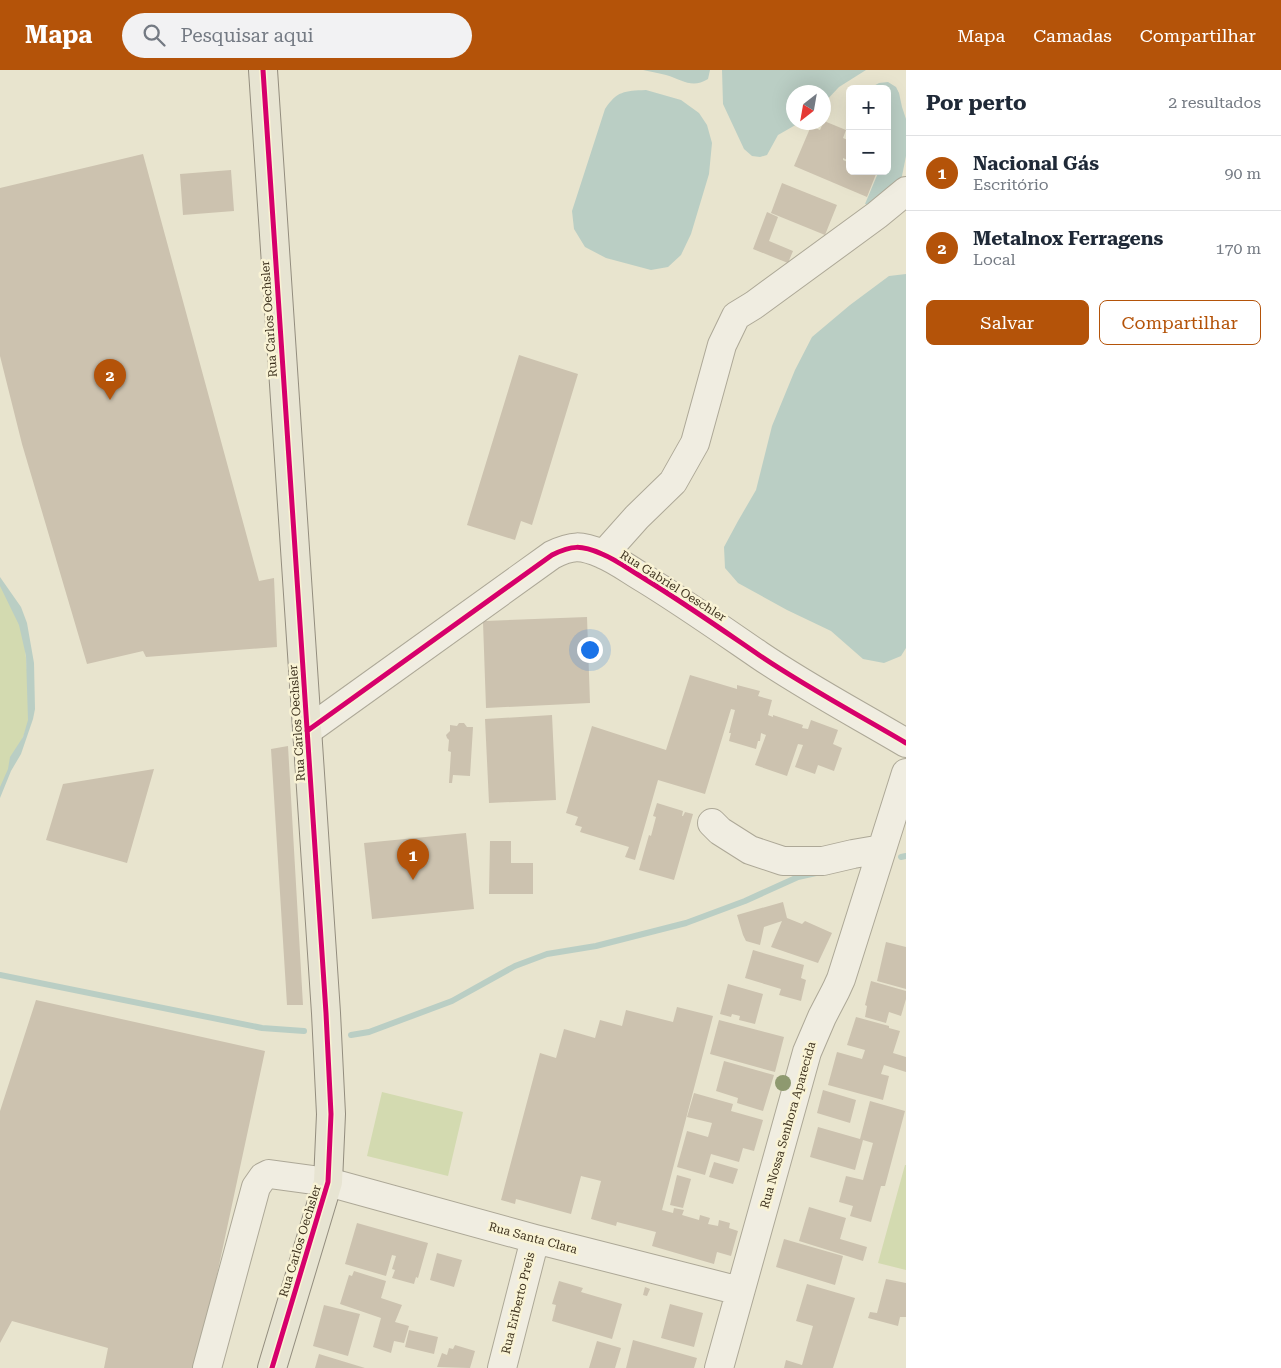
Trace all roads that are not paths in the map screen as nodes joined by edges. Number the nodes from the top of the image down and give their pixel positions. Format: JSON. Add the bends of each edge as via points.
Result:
{"nodes":[{"id":1,"x":262,"y":70,"type":"edge"},
{"id":2,"x":906,"y":191,"type":"edge"},
{"id":3,"x":604,"y":554,"type":"junction"},
{"id":4,"x":307,"y":731,"type":"junction"},
{"id":5,"x":906,"y":743,"type":"edge"},
{"id":6,"x":906,"y":772,"type":"edge"},
{"id":7,"x":712,"y":823,"type":"dead end"},
{"id":8,"x":882,"y":849,"type":"junction"},
{"id":9,"x":328,"y":1182,"type":"junction"},
{"id":10,"x":535,"y":1239,"type":"junction"},
{"id":11,"x":740,"y":1291,"type":"junction"},
{"id":12,"x":207,"y":1368,"type":"edge"},
{"id":13,"x":272,"y":1368,"type":"edge"},
{"id":14,"x":502,"y":1368,"type":"edge"},
{"id":15,"x":719,"y":1368,"type":"edge"}],
"edges":[{"from":1,"to":4,"type":"main road","name":"Rua Carlos Oechsler"},
{"from":2,"to":3,"type":"street","via":[[736,316],[722,345],[695,443],[673,482]]},
{"from":3,"to":4,"type":"street","name":"Rua Gabriel Oeschler","via":[[578,546],[552,554]]},
{"from":3,"to":5,"type":"street","name":"Rua Gabriel Oeschler","via":[[815,691]]},
{"from":4,"to":9,"type":"main road","name":"Rua Carlos Oechsler","via":[[331,1114]]},
{"from":6,"to":8,"type":"street","name":"Rua Nossa Senhora Aparecida"},
{"from":7,"to":8,"type":"street","via":[[750,850],[783,861],[823,861]]},
{"from":8,"to":11,"type":"street","name":"Rua Nossa Senhora Aparecida","via":[[836,990],[807,1052]]},
{"from":9,"to":10,"type":"street","name":"Rua Santa Clara"},
{"from":9,"to":12,"type":"street","name":"Rua Santa Clara","via":[[269,1174],[256,1187]]},
{"from":9,"to":13,"type":"main road","name":"Rua Carlos Oechsler"},
{"from":10,"to":11,"type":"street","name":"Rua Santa Clara"},
{"from":10,"to":14,"type":"street","name":"Rua Eriberto Preis"},
{"from":11,"to":15,"type":"street","name":"Rua Nossa Senhora Aparecida"}]}
